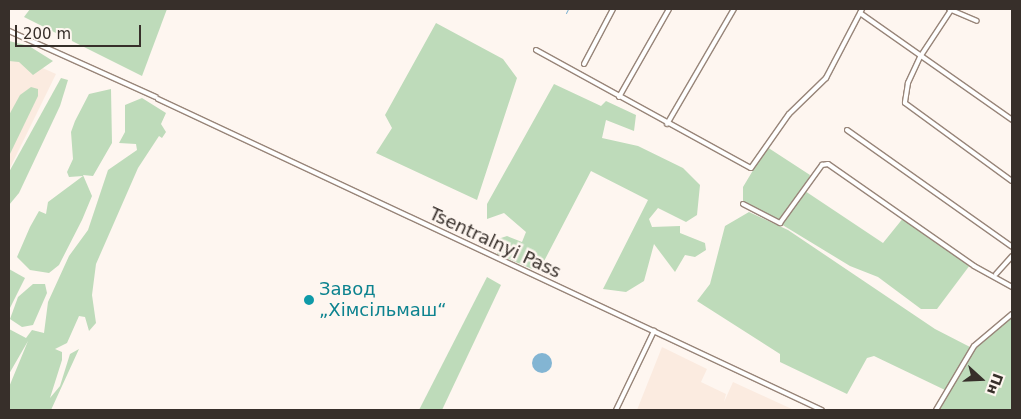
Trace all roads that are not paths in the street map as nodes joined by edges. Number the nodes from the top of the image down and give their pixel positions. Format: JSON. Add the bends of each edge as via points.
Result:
{"nodes":[{"id":1,"x":613,"y":9,"type":"edge"},
{"id":2,"x":669,"y":9,"type":"edge"},
{"id":3,"x":734,"y":9,"type":"edge"},
{"id":4,"x":950,"y":9,"type":"edge"},
{"id":5,"x":861,"y":11,"type":"edge"},
{"id":6,"x":977,"y":21,"type":"dead end"},
{"id":7,"x":9,"y":31,"type":"edge"},
{"id":8,"x":536,"y":50,"type":"dead end"},
{"id":9,"x":920,"y":57,"type":"junction"},
{"id":10,"x":584,"y":64,"type":"dead end"},
{"id":11,"x":619,"y":97,"type":"junction"},
{"id":12,"x":1012,"y":120,"type":"edge"},
{"id":13,"x":667,"y":124,"type":"junction"},
{"id":14,"x":847,"y":130,"type":"dead end"},
{"id":15,"x":1012,"y":181,"type":"edge"},
{"id":16,"x":743,"y":204,"type":"dead end"},
{"id":17,"x":1012,"y":247,"type":"edge"},
{"id":18,"x":1012,"y":256,"type":"edge"},
{"id":19,"x":996,"y":274,"type":"junction"},
{"id":20,"x":1012,"y":286,"type":"edge"},
{"id":21,"x":1012,"y":314,"type":"edge"},
{"id":22,"x":654,"y":331,"type":"junction"},
{"id":23,"x":616,"y":410,"type":"edge"},
{"id":24,"x":822,"y":410,"type":"edge"},
{"id":25,"x":936,"y":410,"type":"edge"}],
"edges":[{"from":1,"to":10,"type":"street"},
{"from":2,"to":11,"type":"street"},
{"from":3,"to":13,"type":"street"},
{"from":4,"to":6,"type":"street"},
{"from":4,"to":9,"type":"street"},
{"from":5,"to":9,"type":"street"},
{"from":5,"to":13,"type":"street","via":[[826,78],[789,114],[751,168]]},
{"from":7,"to":22,"type":"street","name":"Tsentralnyi Pass"},
{"from":8,"to":11,"type":"street"},
{"from":9,"to":12,"type":"street"},
{"from":9,"to":15,"type":"street","via":[[905,103]]},
{"from":11,"to":13,"type":"street"},
{"from":14,"to":17,"type":"street"},
{"from":16,"to":19,"type":"street","via":[[778,222],[822,165],[828,164],[974,266]]},
{"from":18,"to":19,"type":"street"},
{"from":19,"to":20,"type":"street"},
{"from":21,"to":25,"type":"street","via":[[974,346]]},
{"from":22,"to":23,"type":"street"},
{"from":22,"to":24,"type":"street","name":"Tsentralnyi Pass"}]}
